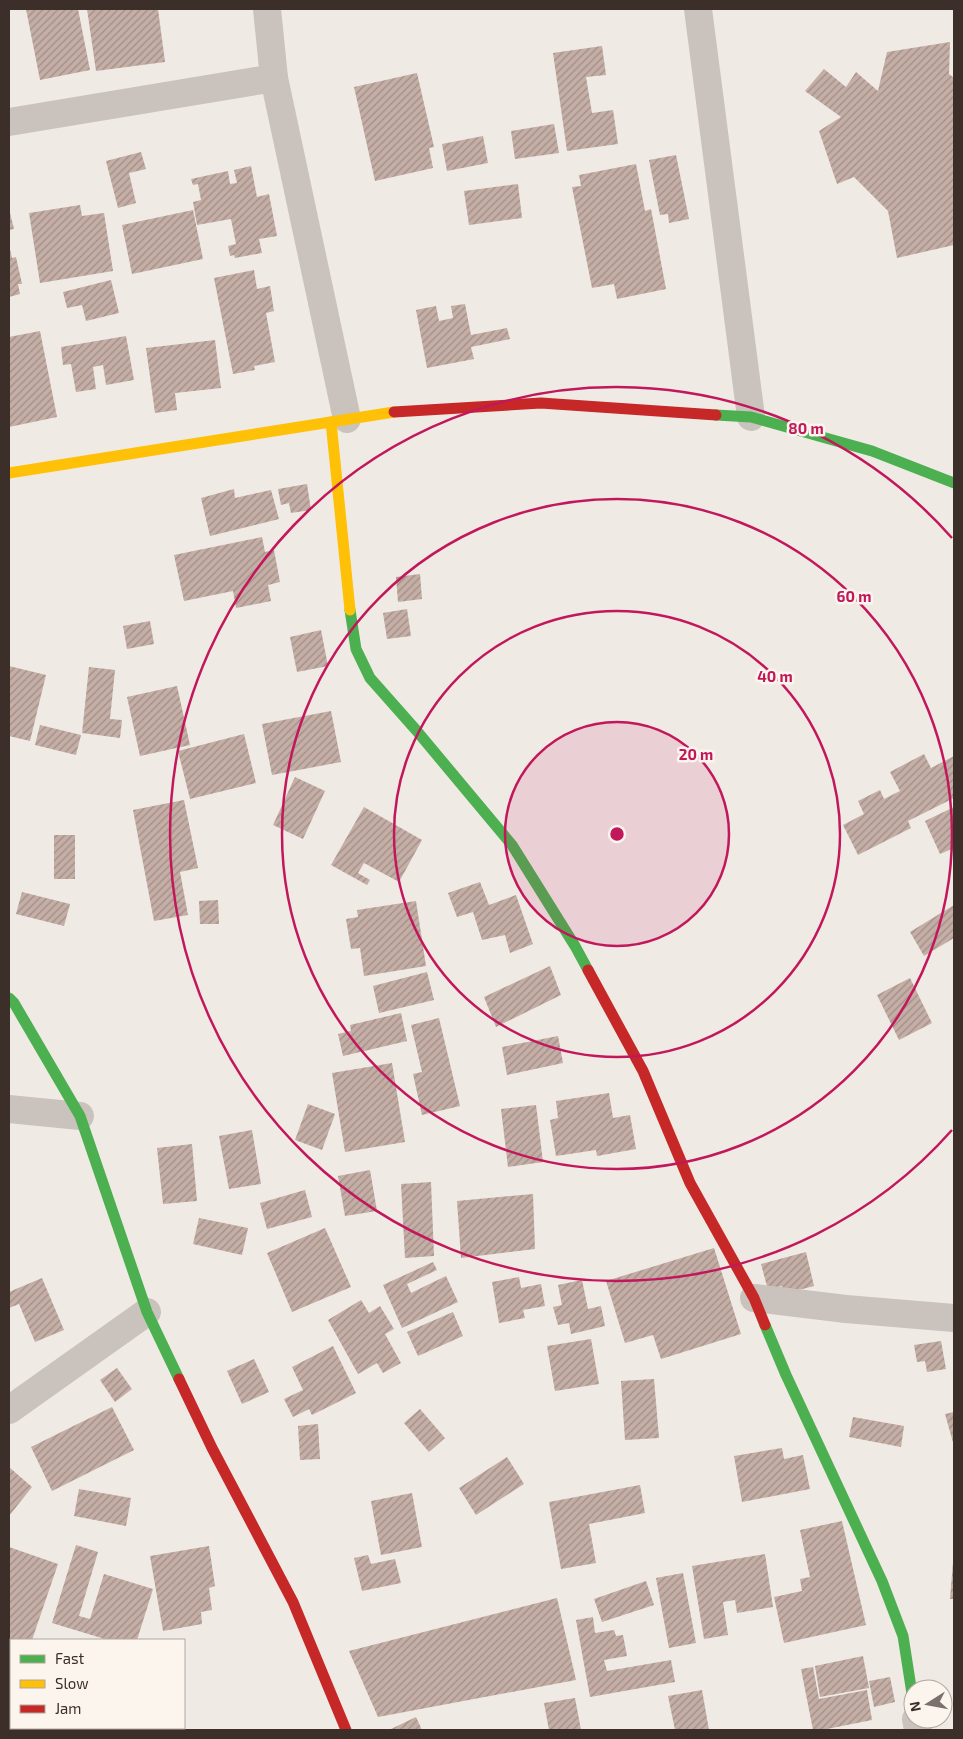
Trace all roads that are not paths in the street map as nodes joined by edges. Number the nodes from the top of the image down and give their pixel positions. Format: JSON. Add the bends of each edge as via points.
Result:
{"nodes":[{"id":1,"x":267,"y":9,"type":"edge"},
{"id":2,"x":698,"y":9,"type":"edge"},
{"id":3,"x":274,"y":78,"type":"junction"},
{"id":4,"x":9,"y":122,"type":"edge"},
{"id":5,"x":751,"y":416,"type":"junction"},
{"id":6,"x":339,"y":420,"type":"junction"},
{"id":7,"x":9,"y":473,"type":"edge"},
{"id":8,"x":954,"y":483,"type":"edge"},
{"id":9,"x":9,"y":998,"type":"edge"},
{"id":10,"x":9,"y":1108,"type":"edge"},
{"id":11,"x":80,"y":1116,"type":"junction"},
{"id":12,"x":754,"y":1298,"type":"junction"},
{"id":13,"x":147,"y":1312,"type":"junction"},
{"id":14,"x":954,"y":1318,"type":"edge"},
{"id":15,"x":9,"y":1410,"type":"edge"},
{"id":16,"x":910,"y":1679,"type":"edge"},
{"id":17,"x":346,"y":1730,"type":"edge"}],
"edges":[{"from":1,"to":3,"type":"street"},
{"from":2,"to":5,"type":"street"},
{"from":3,"to":4,"type":"street"},
{"from":3,"to":6,"type":"street"},
{"from":5,"to":6,"type":"street","via":[[541,403],[386,413]]},
{"from":5,"to":8,"type":"street","via":[[872,451]]},
{"from":6,"to":7,"type":"street"},
{"from":6,"to":12,"type":"street","via":[[351,619],[356,649],[370,678],[512,845],[575,946],[644,1071],[690,1183]]},
{"from":9,"to":11,"type":"street"},
{"from":10,"to":11,"type":"street"},
{"from":11,"to":13,"type":"street"},
{"from":12,"to":14,"type":"street"},
{"from":12,"to":16,"type":"street","via":[[885,1590],[903,1636]]},
{"from":13,"to":15,"type":"street"},
{"from":13,"to":17,"type":"street","via":[[212,1448],[292,1602]]}]}
